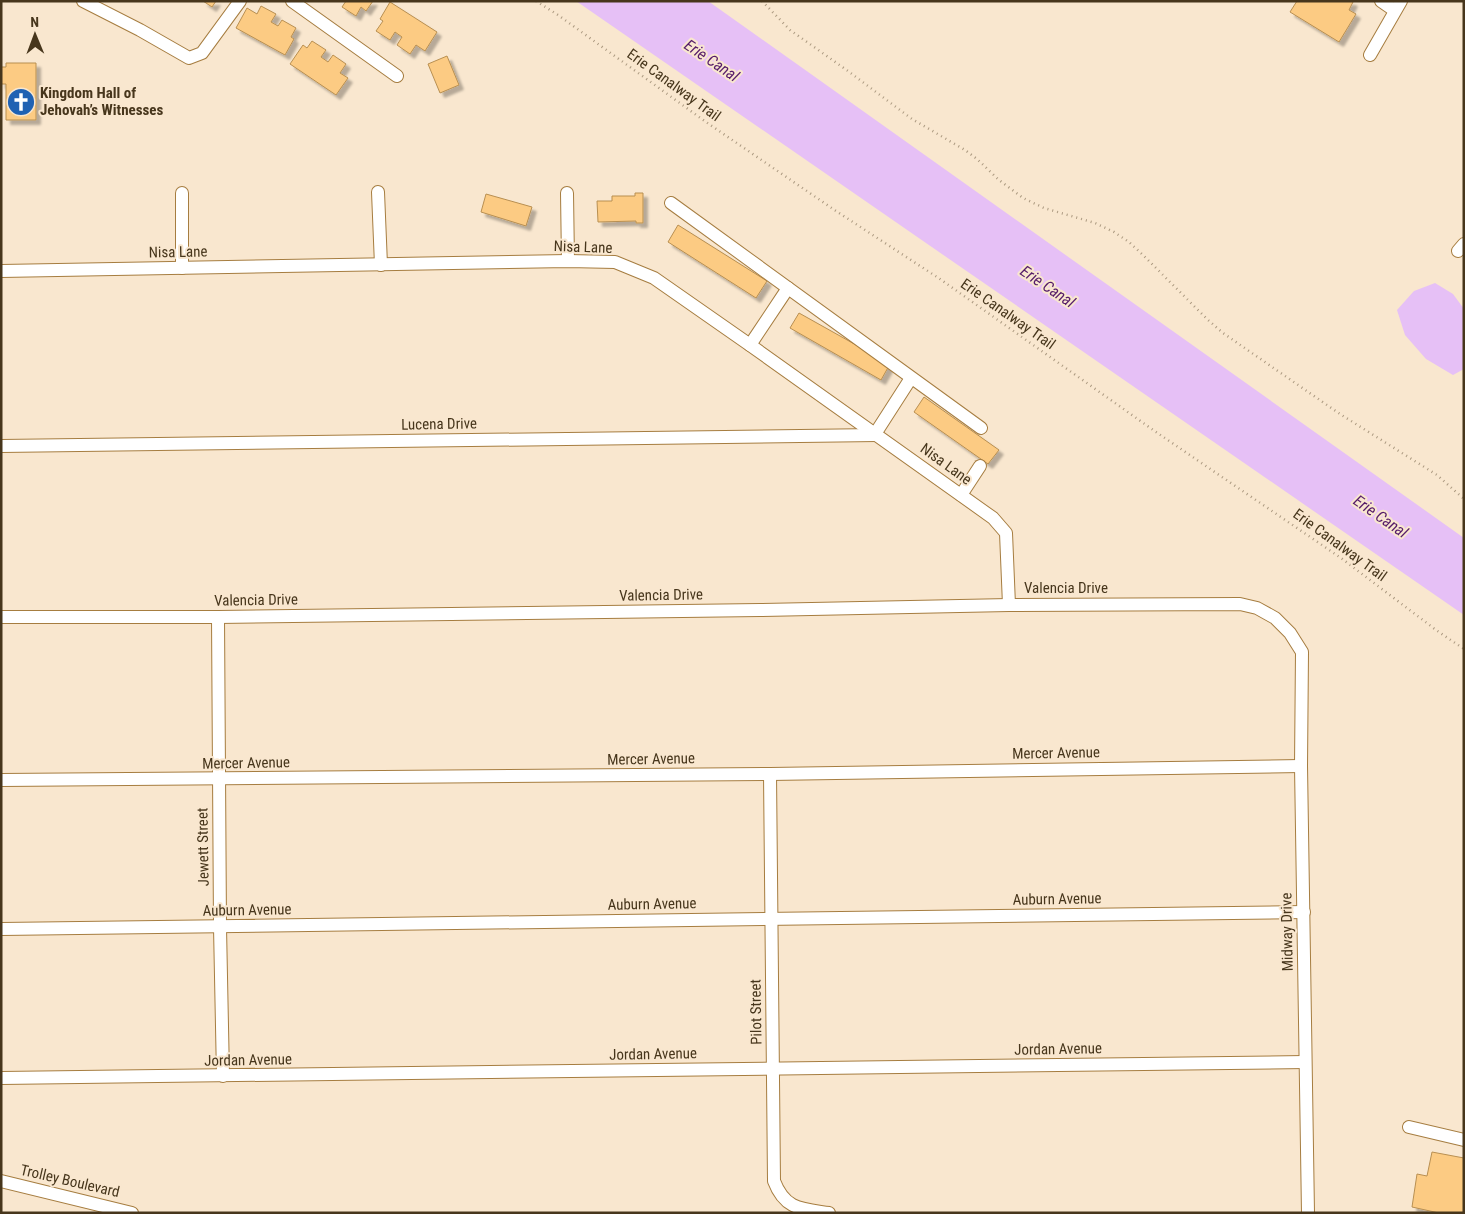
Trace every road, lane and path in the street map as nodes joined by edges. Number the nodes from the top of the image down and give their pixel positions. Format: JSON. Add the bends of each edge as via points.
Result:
{"nodes":[{"id":1,"x":83,"y":1,"type":"edge"},
{"id":2,"x":240,"y":1,"type":"edge"},
{"id":3,"x":292,"y":1,"type":"edge"},
{"id":4,"x":536,"y":1,"type":"edge"},
{"id":5,"x":762,"y":1,"type":"edge"},
{"id":6,"x":1380,"y":1,"type":"edge"},
{"id":7,"x":1398,"y":6,"type":"edge"},
{"id":8,"x":1370,"y":54,"type":"dead end"},
{"id":9,"x":397,"y":76,"type":"dead end"},
{"id":10,"x":378,"y":192,"type":"dead end"},
{"id":11,"x":182,"y":193,"type":"dead end"},
{"id":12,"x":567,"y":193,"type":"dead end"},
{"id":13,"x":671,"y":203,"type":"dead end"},
{"id":14,"x":568,"y":261,"type":"junction"},
{"id":15,"x":381,"y":265,"type":"junction"},
{"id":16,"x":182,"y":268,"type":"junction"},
{"id":17,"x":1,"y":271,"type":"edge"},
{"id":18,"x":788,"y":288,"type":"junction"},
{"id":19,"x":750,"y":345,"type":"junction"},
{"id":20,"x":911,"y":378,"type":"junction"},
{"id":21,"x":981,"y":428,"type":"dead end"},
{"id":22,"x":876,"y":434,"type":"junction"},
{"id":23,"x":1,"y":446,"type":"edge"},
{"id":24,"x":980,"y":466,"type":"dead end"},
{"id":25,"x":961,"y":495,"type":"junction"},
{"id":26,"x":1464,"y":499,"type":"edge"},
{"id":27,"x":1009,"y":605,"type":"junction"},
{"id":28,"x":1,"y":617,"type":"edge"},
{"id":29,"x":218,"y":617,"type":"junction"},
{"id":30,"x":1464,"y":649,"type":"edge"},
{"id":31,"x":1302,"y":652,"type":"joint"},
{"id":32,"x":1301,"y":766,"type":"junction"},
{"id":33,"x":770,"y":774,"type":"junction"},
{"id":34,"x":218,"y":779,"type":"junction"},
{"id":35,"x":1,"y":780,"type":"edge"},
{"id":36,"x":1304,"y":912,"type":"junction"},
{"id":37,"x":771,"y":919,"type":"junction"},
{"id":38,"x":220,"y":927,"type":"junction"},
{"id":39,"x":1,"y":930,"type":"edge"},
{"id":40,"x":1305,"y":1062,"type":"junction"},
{"id":41,"x":773,"y":1068,"type":"junction"},
{"id":42,"x":223,"y":1076,"type":"junction"},
{"id":43,"x":1,"y":1078,"type":"edge"},
{"id":44,"x":1409,"y":1127,"type":"dead end"},
{"id":45,"x":1464,"y":1140,"type":"edge"},
{"id":46,"x":1,"y":1181,"type":"edge"},
{"id":47,"x":132,"y":1213,"type":"edge"},
{"id":48,"x":829,"y":1213,"type":"edge"},
{"id":49,"x":1308,"y":1213,"type":"edge"}],
"edges":[{"from":1,"to":2,"type":"street","via":[[189,58],[202,53]]},
{"from":3,"to":9,"type":"street"},
{"from":4,"to":30,"type":"path","name":"Erie Canalway Trail","via":[[1341,558]]},
{"from":5,"to":26,"type":"path","via":[[796,35],[912,119],[965,150],[1023,198],[1044,208],[1095,223],[1129,242],[1223,333],[1340,414],[1437,475]]},
{"from":6,"to":7,"type":"street"},
{"from":7,"to":8,"type":"street"},
{"from":10,"to":15,"type":"street"},
{"from":11,"to":16,"type":"street"},
{"from":12,"to":14,"type":"street"},
{"from":13,"to":18,"type":"street"},
{"from":14,"to":15,"type":"street","name":"Nisa Lane"},
{"from":14,"to":19,"type":"street","name":"Nisa Lane","via":[[615,262],[654,278]]},
{"from":15,"to":16,"type":"street","name":"Nisa Lane"},
{"from":16,"to":17,"type":"street","name":"Nisa Lane"},
{"from":18,"to":19,"type":"street"},
{"from":18,"to":20,"type":"street"},
{"from":19,"to":22,"type":"street","name":"Nisa Lane"},
{"from":20,"to":21,"type":"street"},
{"from":20,"to":22,"type":"street"},
{"from":22,"to":23,"type":"street","name":"Lucena Drive"},
{"from":22,"to":25,"type":"street","name":"Nisa Lane"},
{"from":24,"to":25,"type":"street"},
{"from":25,"to":27,"type":"street","name":"Nisa Lane","via":[[1006,533]]},
{"from":27,"to":29,"type":"street","name":"Valencia Drive"},
{"from":27,"to":31,"type":"street","name":"Valencia Drive","via":[[1240,604],[1276,618]]},
{"from":28,"to":29,"type":"street","name":"Valencia Drive"},
{"from":29,"to":34,"type":"street","name":"Jewett Street"},
{"from":31,"to":32,"type":"street","name":"Midway Drive"},
{"from":32,"to":33,"type":"street","name":"Mercer Avenue"},
{"from":32,"to":36,"type":"street","name":"Midway Drive"},
{"from":33,"to":34,"type":"street","name":"Mercer Avenue"},
{"from":33,"to":37,"type":"street","name":"Pilot Street"},
{"from":34,"to":35,"type":"street","name":"Mercer Avenue"},
{"from":34,"to":38,"type":"street","name":"Jewett Street"},
{"from":36,"to":37,"type":"street","name":"Auburn Avenue"},
{"from":36,"to":40,"type":"street","name":"Midway Drive"},
{"from":37,"to":38,"type":"street","name":"Auburn Avenue"},
{"from":37,"to":41,"type":"street","name":"Pilot Street"},
{"from":38,"to":39,"type":"street","name":"Auburn Avenue"},
{"from":38,"to":42,"type":"street","name":"Jewett Street"},
{"from":40,"to":41,"type":"street","name":"Jordan Avenue"},
{"from":40,"to":49,"type":"street","name":"Midway Drive"},
{"from":41,"to":42,"type":"street","name":"Jordan Avenue"},
{"from":41,"to":48,"type":"street","name":"Pilot Street","via":[[774,1181],[778,1193],[799,1208]]},
{"from":42,"to":43,"type":"street","name":"Jordan Avenue"},
{"from":44,"to":45,"type":"street"},
{"from":46,"to":47,"type":"street","name":"Trolley Boulevard"}]}
